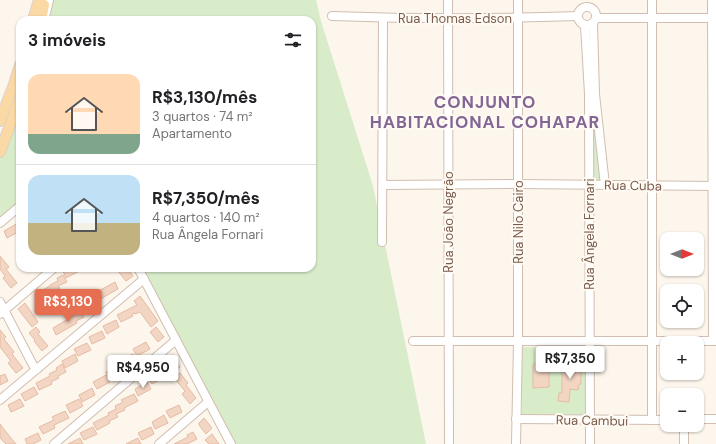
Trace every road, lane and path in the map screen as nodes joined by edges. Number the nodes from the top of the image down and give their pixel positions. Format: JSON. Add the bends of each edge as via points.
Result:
{"nodes":[{"id":1,"x":448,"y":0,"type":"edge"},
{"id":2,"x":518,"y":0,"type":"edge"},
{"id":3,"x":580,"y":0,"type":"edge"},
{"id":4,"x":593,"y":0,"type":"edge"},
{"id":5,"x":652,"y":0,"type":"edge"},
{"id":6,"x":712,"y":0,"type":"edge"},
{"id":7,"x":44,"y":1,"type":"edge"},
{"id":8,"x":594,"y":9,"type":"junction"},
{"id":9,"x":580,"y":12,"type":"junction"},
{"id":10,"x":35,"y":16,"type":"edge"},
{"id":11,"x":41,"y":16,"type":"edge"},
{"id":12,"x":45,"y":16,"type":"edge"},
{"id":13,"x":332,"y":16,"type":"dead end"},
{"id":14,"x":383,"y":18,"type":"junction"},
{"id":15,"x":448,"y":18,"type":"junction"},
{"id":16,"x":518,"y":18,"type":"junction"},
{"id":17,"x":714,"y":18,"type":"edge"},
{"id":18,"x":652,"y":19,"type":"junction"},
{"id":19,"x":595,"y":20,"type":"junction"},
{"id":20,"x":585,"y":25,"type":"junction"},
{"id":21,"x":16,"y":78,"type":"edge"},
{"id":22,"x":592,"y":94,"type":"junction"},
{"id":23,"x":16,"y":96,"type":"edge"},
{"id":24,"x":16,"y":109,"type":"edge"},
{"id":25,"x":0,"y":121,"type":"edge"},
{"id":26,"x":0,"y":135,"type":"edge"},
{"id":27,"x":0,"y":152,"type":"edge"},
{"id":28,"x":518,"y":184,"type":"junction"},
{"id":29,"x":383,"y":185,"type":"junction"},
{"id":30,"x":589,"y":185,"type":"junction"},
{"id":31,"x":605,"y":185,"type":"junction"},
{"id":32,"x":447,"y":186,"type":"junction"},
{"id":33,"x":652,"y":186,"type":"junction"},
{"id":34,"x":714,"y":186,"type":"edge"},
{"id":35,"x":16,"y":209,"type":"edge"},
{"id":36,"x":0,"y":223,"type":"edge"},
{"id":37,"x":382,"y":242,"type":"dead end"},
{"id":38,"x":49,"y":272,"type":"edge"},
{"id":39,"x":140,"y":272,"type":"edge"},
{"id":40,"x":144,"y":279,"type":"junction"},
{"id":41,"x":0,"y":302,"type":"edge"},
{"id":42,"x":2,"y":313,"type":"edge"},
{"id":43,"x":176,"y":340,"type":"junction"},
{"id":44,"x":413,"y":341,"type":"dead end"},
{"id":45,"x":448,"y":341,"type":"junction"},
{"id":46,"x":518,"y":341,"type":"junction"},
{"id":47,"x":590,"y":341,"type":"junction"},
{"id":48,"x":652,"y":341,"type":"junction"},
{"id":49,"x":714,"y":341,"type":"edge"},
{"id":50,"x":37,"y":369,"type":"junction"},
{"id":51,"x":0,"y":400,"type":"edge"},
{"id":52,"x":208,"y":402,"type":"junction"},
{"id":53,"x":516,"y":419,"type":"junction"},
{"id":54,"x":704,"y":419,"type":"edge"},
{"id":55,"x":716,"y":419,"type":"edge"},
{"id":56,"x":590,"y":420,"type":"junction"},
{"id":57,"x":652,"y":420,"type":"junction"},
{"id":58,"x":660,"y":420,"type":"edge"},
{"id":59,"x":684,"y":432,"type":"edge"},
{"id":60,"x":54,"y":444,"type":"edge"},
{"id":61,"x":159,"y":444,"type":"edge"},
{"id":62,"x":231,"y":444,"type":"edge"},
{"id":63,"x":449,"y":444,"type":"edge"},
{"id":64,"x":516,"y":444,"type":"edge"},
{"id":65,"x":590,"y":444,"type":"edge"},
{"id":66,"x":684,"y":444,"type":"edge"}],
"edges":[{"from":1,"to":15,"type":"street","name":"Rua João Negrão"},
{"from":2,"to":16,"type":"street","name":"Rua Nilo Cairo"},
{"from":3,"to":9,"type":"street"},
{"from":4,"to":8,"type":"street"},
{"from":5,"to":18,"type":"street"},
{"from":6,"to":17,"type":"street"},
{"from":7,"to":10,"type":"main road"},
{"from":7,"to":11,"type":"main road"},
{"from":7,"to":12,"type":"street"},
{"from":8,"to":9,"type":"street","via":[[589,7]]},
{"from":8,"to":19,"type":"street"},
{"from":9,"to":16,"type":"street","name":"Rua Thomas Edson"},
{"from":9,"to":20,"type":"street","via":[[580,21]]},
{"from":13,"to":14,"type":"street","name":"Rua Thomas Edson"},
{"from":14,"to":15,"type":"street","name":"Rua Thomas Edson"},
{"from":14,"to":29,"type":"street"},
{"from":15,"to":16,"type":"street","name":"Rua Thomas Edson"},
{"from":15,"to":32,"type":"street","name":"Rua João Negrão"},
{"from":16,"to":28,"type":"street","name":"Rua Nilo Cairo"},
{"from":17,"to":18,"type":"street"},
{"from":17,"to":34,"type":"street"},
{"from":18,"to":19,"type":"street"},
{"from":18,"to":33,"type":"street"},
{"from":19,"to":20,"type":"street"},
{"from":19,"to":22,"type":"street","name":"Rua Ângela Fornari"},
{"from":20,"to":22,"type":"street","name":"Rua Ângela Fornari"},
{"from":21,"to":25,"type":"main road"},
{"from":22,"to":30,"type":"street","name":"Rua Ângela Fornari"},
{"from":22,"to":31,"type":"street","name":"Rua Ângela Fornari"},
{"from":23,"to":26,"type":"main road"},
{"from":24,"to":27,"type":"main road"},
{"from":28,"to":30,"type":"street","name":"Rua Cuba"},
{"from":28,"to":32,"type":"street","name":"Rua Cuba"},
{"from":28,"to":46,"type":"street","name":"Rua Nilo Cairo"},
{"from":29,"to":32,"type":"street","name":"Rua Cuba"},
{"from":29,"to":37,"type":"street"},
{"from":30,"to":31,"type":"street","name":"Rua Cuba"},
{"from":30,"to":47,"type":"street","name":"Rua Ângela Fornari"},
{"from":31,"to":33,"type":"street","name":"Rua Cuba"},
{"from":32,"to":45,"type":"street","name":"Rua João Negrão"},
{"from":33,"to":34,"type":"street","name":"Rua Cuba"},
{"from":33,"to":48,"type":"street"},
{"from":34,"to":49,"type":"street"},
{"from":35,"to":36,"type":"street"},
{"from":38,"to":42,"type":"street"},
{"from":39,"to":40,"type":"street"},
{"from":40,"to":43,"type":"street"},
{"from":40,"to":50,"type":"street"},
{"from":41,"to":42,"type":"street"},
{"from":42,"to":50,"type":"street"},
{"from":43,"to":52,"type":"street"},
{"from":43,"to":60,"type":"street"},
{"from":44,"to":45,"type":"street"},
{"from":45,"to":46,"type":"street"},
{"from":45,"to":63,"type":"street","name":"Rua João Negrão"},
{"from":46,"to":47,"type":"street"},
{"from":46,"to":53,"type":"street","name":"Rua Nilo Cairo"},
{"from":47,"to":48,"type":"street"},
{"from":47,"to":56,"type":"street","name":"Rua Ângela Fornari"},
{"from":48,"to":49,"type":"street"},
{"from":48,"to":57,"type":"street"},
{"from":50,"to":51,"type":"street"},
{"from":52,"to":61,"type":"street"},
{"from":52,"to":62,"type":"street"},
{"from":53,"to":56,"type":"street","name":"Rua Cambui"},
{"from":53,"to":64,"type":"street","name":"Rua Nilo Cairo"},
{"from":54,"to":55,"type":"street"},
{"from":56,"to":57,"type":"street","name":"Rua Cambui"},
{"from":56,"to":65,"type":"street","name":"Rua Ângela Fornari"},
{"from":57,"to":58,"type":"street","name":"Rua Cambui"},
{"from":59,"to":66,"type":"street"}]}
